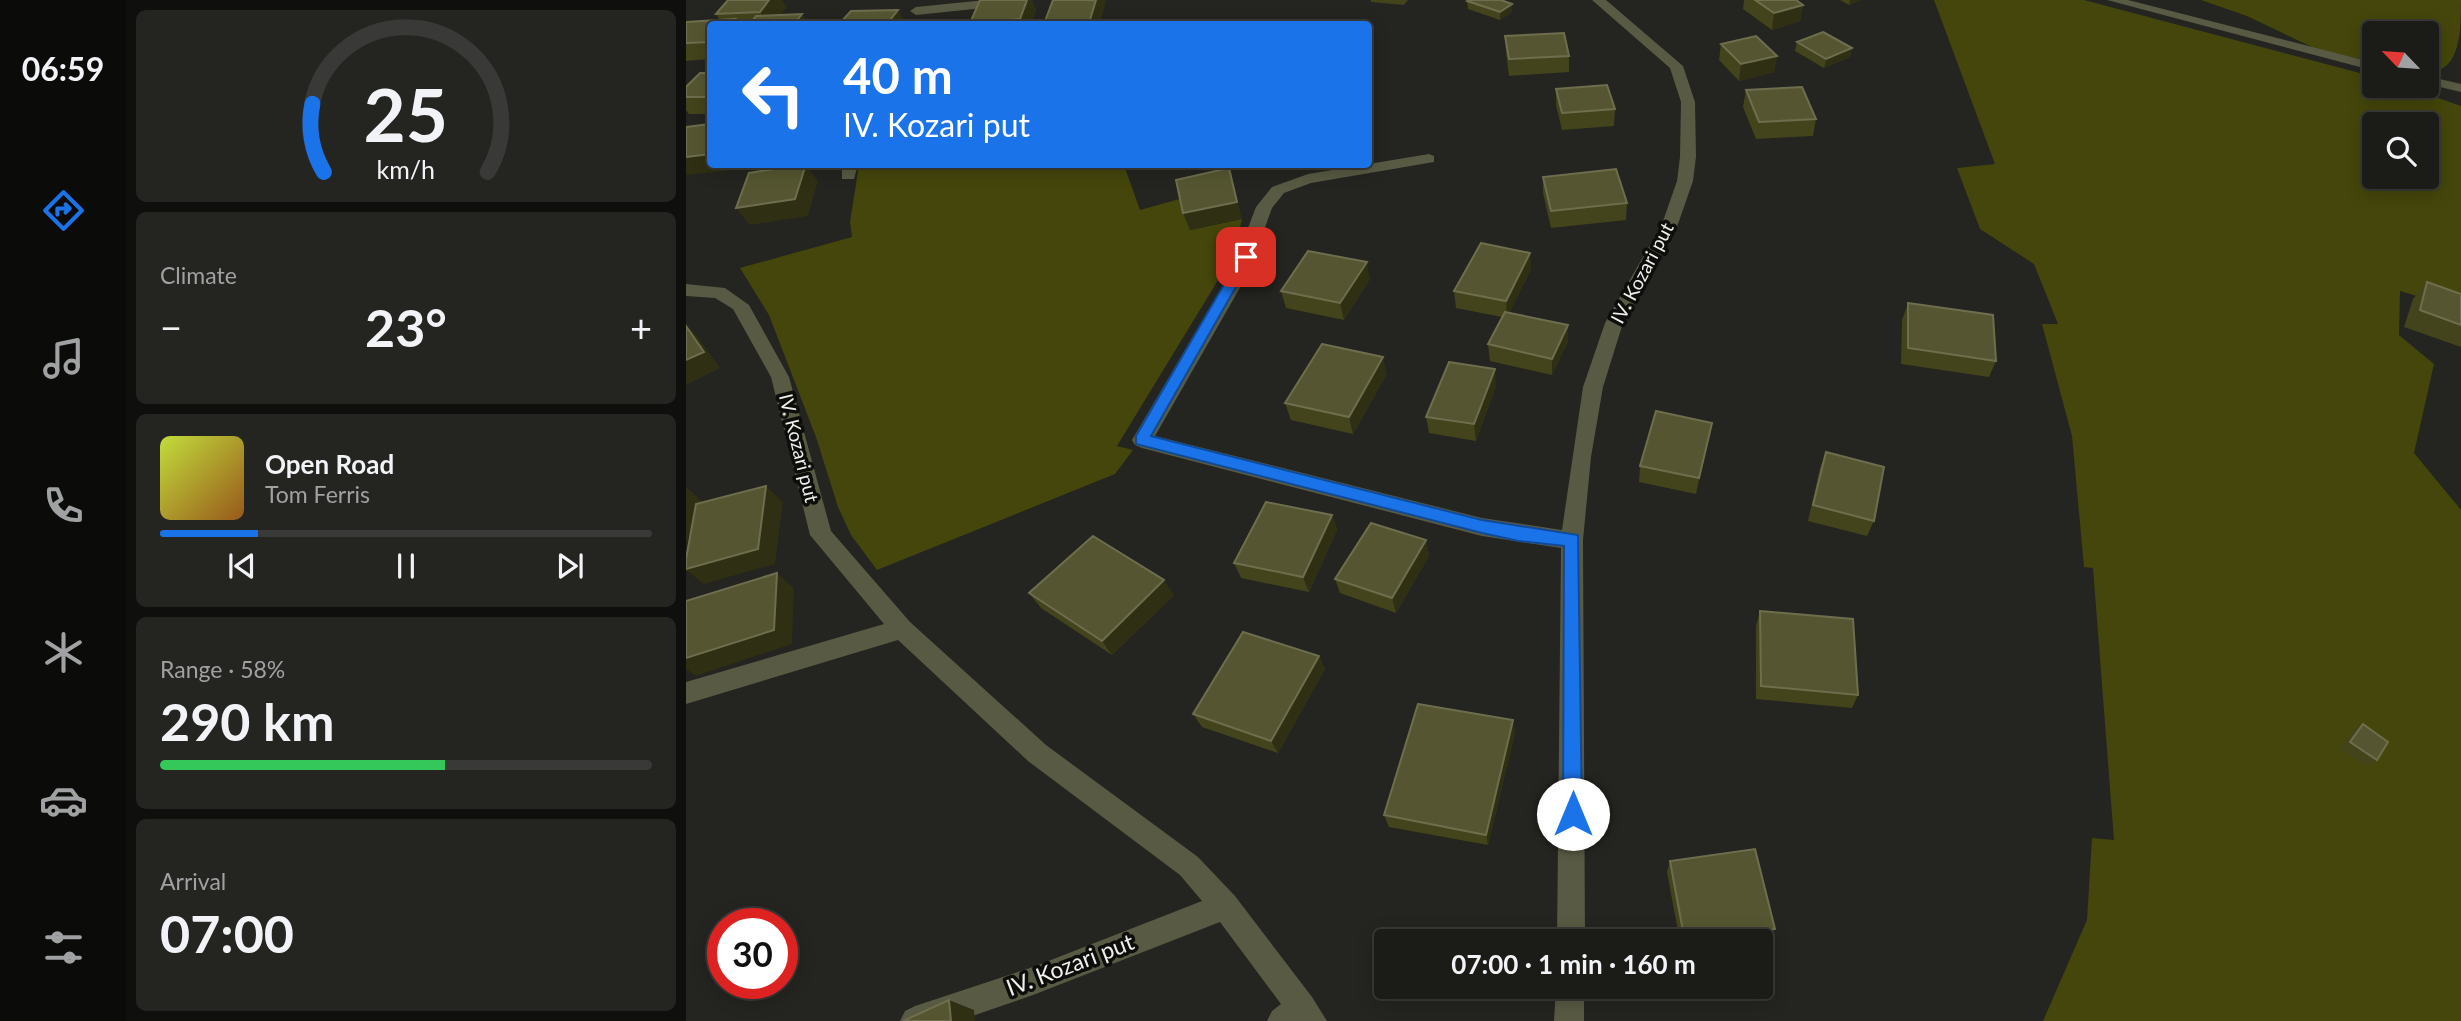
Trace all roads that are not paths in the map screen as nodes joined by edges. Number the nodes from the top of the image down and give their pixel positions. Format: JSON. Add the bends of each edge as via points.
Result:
{"nodes":[{"id":1,"x":1023,"y":0,"type":"edge"},
{"id":2,"x":1598,"y":0,"type":"edge"},
{"id":3,"x":2113,"y":0,"type":"edge"},
{"id":4,"x":915,"y":12,"type":"edge"},
{"id":5,"x":2362,"y":64,"type":"edge"},
{"id":6,"x":2440,"y":83,"type":"edge"},
{"id":7,"x":2461,"y":88,"type":"edge"},
{"id":8,"x":1429,"y":159,"type":"dead end"},
{"id":9,"x":686,"y":290,"type":"edge"},
{"id":10,"x":1572,"y":540,"type":"junction"},
{"id":11,"x":902,"y":629,"type":"junction"},
{"id":12,"x":686,"y":693,"type":"edge"},
{"id":13,"x":1225,"y":906,"type":"junction"},
{"id":14,"x":1571,"y":929,"type":"edge"},
{"id":15,"x":1570,"y":999,"type":"edge"},
{"id":16,"x":1299,"y":1016,"type":"edge"},
{"id":17,"x":915,"y":1021,"type":"edge"},
{"id":18,"x":1569,"y":1021,"type":"edge"}],
"edges":[{"from":1,"to":4,"type":"street"},
{"from":2,"to":10,"type":"street","name":"IV. Kozari put","via":[[1676,66],[1688,102],[1688,157],[1670,224],[1614,323],[1593,387]]},
{"from":3,"to":5,"type":"street"},
{"from":6,"to":7,"type":"street"},
{"from":8,"to":10,"type":"street","via":[[1308,180],[1278,190],[1264,207],[1240,272],[1142,440],[1482,527]]},
{"from":9,"to":11,"type":"street","name":"IV. Kozari put","via":[[719,292],[740,305],[780,377],[821,534]]},
{"from":10,"to":14,"type":"street","name":"IV. Kozari put"},
{"from":11,"to":12,"type":"street"},
{"from":11,"to":13,"type":"street","name":"IV. Kozari put","via":[[1037,753],[1189,866]]},
{"from":13,"to":16,"type":"street","name":"IV. Kozari put"},
{"from":13,"to":17,"type":"street","name":"IV. Kozari put","via":[[1033,981]]},
{"from":15,"to":18,"type":"street"}]}
